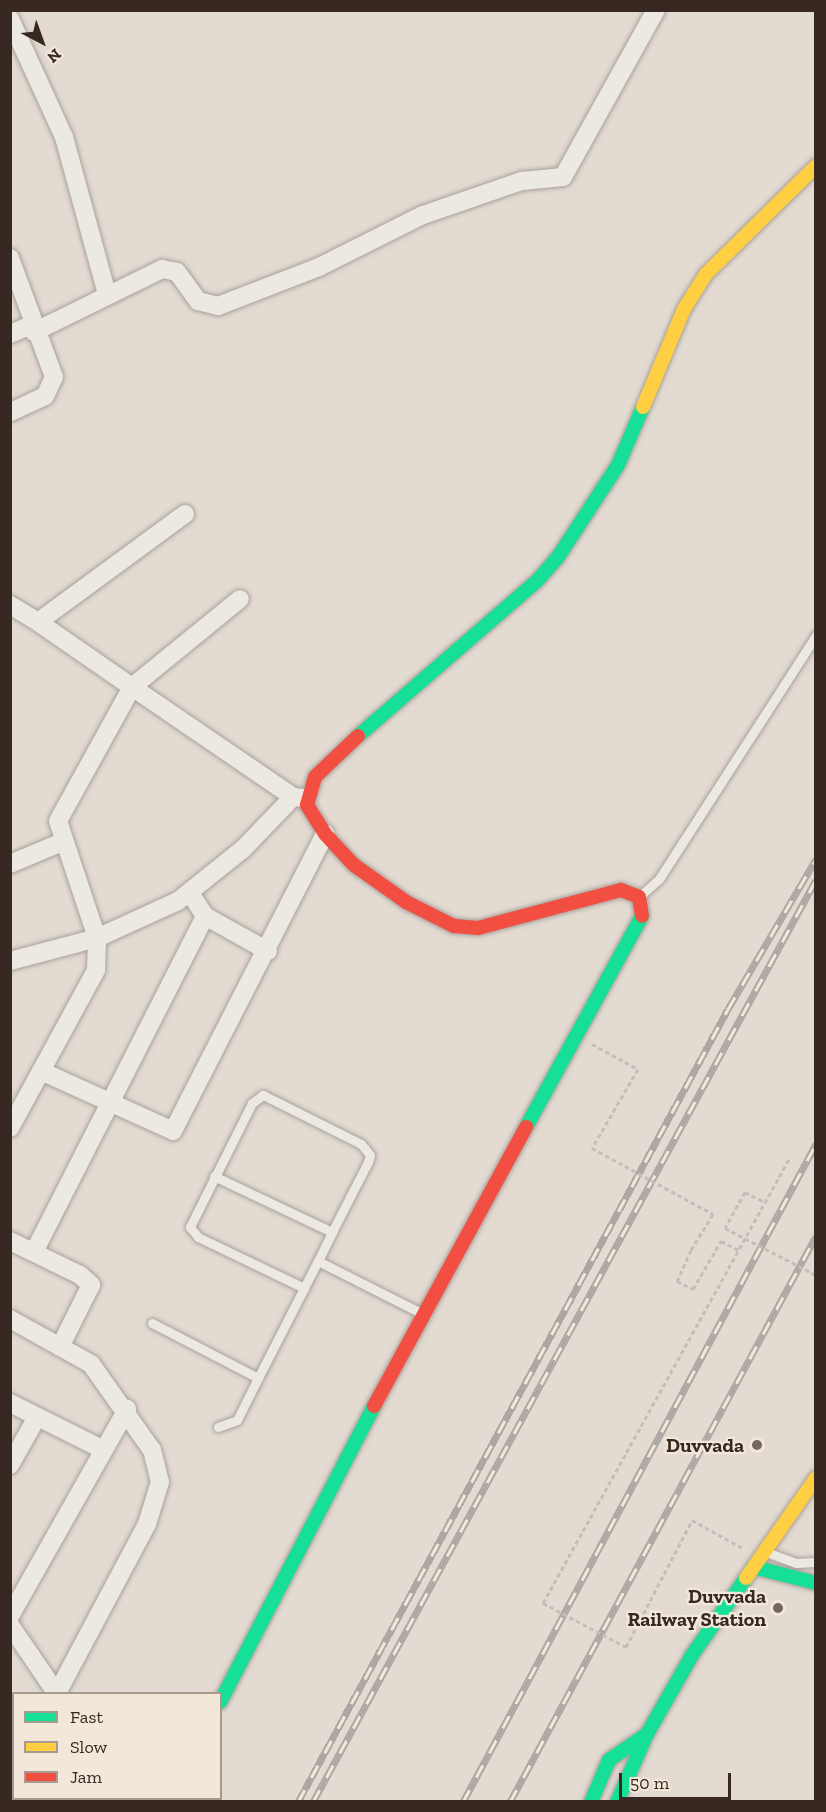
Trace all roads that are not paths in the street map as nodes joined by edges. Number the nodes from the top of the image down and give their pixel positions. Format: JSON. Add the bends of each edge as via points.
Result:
{"nodes":[{"id":1,"x":656,"y":10,"type":"edge"},
{"id":2,"x":10,"y":20,"type":"edge"},
{"id":3,"x":816,"y":166,"type":"edge"},
{"id":4,"x":10,"y":258,"type":"edge"},
{"id":5,"x":106,"y":294,"type":"junction"},
{"id":6,"x":33,"y":328,"type":"junction"},
{"id":7,"x":10,"y":334,"type":"edge"},
{"id":8,"x":10,"y":412,"type":"edge"},
{"id":9,"x":184,"y":514,"type":"dead end"},
{"id":10,"x":240,"y":599,"type":"dead end"},
{"id":11,"x":10,"y":605,"type":"edge"},
{"id":12,"x":38,"y":622,"type":"junction"},
{"id":13,"x":816,"y":635,"type":"edge"},
{"id":14,"x":132,"y":687,"type":"junction"},
{"id":15,"x":300,"y":798,"type":"junction"},
{"id":16,"x":325,"y":834,"type":"junction"},
{"id":17,"x":62,"y":842,"type":"junction"},
{"id":18,"x":10,"y":864,"type":"edge"},
{"id":19,"x":190,"y":893,"type":"junction"},
{"id":20,"x":639,"y":897,"type":"junction"},
{"id":21,"x":205,"y":916,"type":"junction"},
{"id":22,"x":97,"y":938,"type":"junction"},
{"id":23,"x":268,"y":951,"type":"junction"},
{"id":24,"x":10,"y":962,"type":"edge"},
{"id":25,"x":41,"y":1071,"type":"junction"},
{"id":26,"x":110,"y":1102,"type":"junction"},
{"id":27,"x":10,"y":1128,"type":"edge"},
{"id":28,"x":214,"y":1176,"type":"junction"},
{"id":29,"x":332,"y":1232,"type":"junction"},
{"id":30,"x":10,"y":1241,"type":"edge"},
{"id":31,"x":34,"y":1252,"type":"junction"},
{"id":32,"x":318,"y":1261,"type":"junction"},
{"id":33,"x":304,"y":1288,"type":"junction"},
{"id":34,"x":423,"y":1314,"type":"junction"},
{"id":35,"x":10,"y":1319,"type":"edge"},
{"id":36,"x":152,"y":1323,"type":"dead end"},
{"id":37,"x":60,"y":1347,"type":"junction"},
{"id":38,"x":258,"y":1378,"type":"junction"},
{"id":39,"x":10,"y":1403,"type":"edge"},
{"id":40,"x":127,"y":1409,"type":"junction"},
{"id":41,"x":37,"y":1417,"type":"junction"},
{"id":42,"x":218,"y":1427,"type":"dead end"},
{"id":43,"x":102,"y":1449,"type":"junction"},
{"id":44,"x":10,"y":1465,"type":"edge"},
{"id":45,"x":816,"y":1478,"type":"edge"},
{"id":46,"x":811,"y":1494,"type":"edge"},
{"id":47,"x":759,"y":1559,"type":"junction"},
{"id":48,"x":816,"y":1562,"type":"edge"},
{"id":49,"x":816,"y":1583,"type":"edge"},
{"id":50,"x":10,"y":1616,"type":"edge"},
{"id":51,"x":10,"y":1625,"type":"edge"},
{"id":52,"x":56,"y":1692,"type":"edge"},
{"id":53,"x":58,"y":1692,"type":"edge"},
{"id":54,"x":222,"y":1698,"type":"edge"},
{"id":55,"x":647,"y":1734,"type":"junction"},
{"id":56,"x":591,"y":1802,"type":"edge"},
{"id":57,"x":617,"y":1802,"type":"edge"}],
"edges":[{"from":1,"to":5,"type":"street","via":[[563,177],[522,181],[423,215],[319,267],[218,306],[198,301],[171,269]]},
{"from":2,"to":5,"type":"street","via":[[64,137]]},
{"from":3,"to":15,"type":"street","via":[[706,274],[684,309],[618,465],[558,556],[523,594],[336,754]]},
{"from":4,"to":6,"type":"street"},
{"from":5,"to":6,"type":"street"},
{"from":6,"to":7,"type":"street"},
{"from":6,"to":8,"type":"street","via":[[51,365],[51,388],[45,396]]},
{"from":9,"to":12,"type":"street"},
{"from":10,"to":14,"type":"street"},
{"from":11,"to":12,"type":"street"},
{"from":12,"to":14,"type":"street"},
{"from":13,"to":20,"type":"lane","via":[[658,879]]},
{"from":14,"to":15,"type":"street"},
{"from":14,"to":17,"type":"street","via":[[61,811]]},
{"from":15,"to":16,"type":"street"},
{"from":15,"to":19,"type":"street"},
{"from":16,"to":20,"type":"street","via":[[380,884],[454,926],[478,928],[512,921],[621,890]]},
{"from":16,"to":23,"type":"street"},
{"from":17,"to":18,"type":"street"},
{"from":17,"to":22,"type":"street"},
{"from":19,"to":21,"type":"street"},
{"from":19,"to":22,"type":"street"},
{"from":20,"to":34,"type":"street","via":[[643,915],[640,926]]},
{"from":21,"to":23,"type":"street"},
{"from":21,"to":26,"type":"street"},
{"from":22,"to":24,"type":"street"},
{"from":22,"to":25,"type":"street","via":[[96,970]]},
{"from":23,"to":26,"type":"street","via":[[173,1131]]},
{"from":25,"to":26,"type":"street"},
{"from":25,"to":27,"type":"street"},
{"from":26,"to":31,"type":"street"},
{"from":28,"to":29,"type":"lane"},
{"from":28,"to":29,"type":"lane","via":[[252,1103],[263,1095],[271,1097],[361,1144],[370,1155]]},
{"from":28,"to":33,"type":"lane","via":[[191,1220],[193,1233]]},
{"from":29,"to":32,"type":"lane"},
{"from":30,"to":31,"type":"street"},
{"from":31,"to":37,"type":"street","via":[[91,1285]]},
{"from":32,"to":33,"type":"lane"},
{"from":32,"to":34,"type":"lane"},
{"from":33,"to":38,"type":"lane"},
{"from":34,"to":54,"type":"street"},
{"from":35,"to":37,"type":"street"},
{"from":36,"to":38,"type":"lane"},
{"from":37,"to":40,"type":"street","via":[[91,1364]]},
{"from":38,"to":42,"type":"lane","via":[[237,1420]]},
{"from":39,"to":41,"type":"street"},
{"from":40,"to":43,"type":"street"},
{"from":40,"to":53,"type":"street","via":[[152,1450],[160,1482],[157,1502],[100,1619]]},
{"from":41,"to":43,"type":"street"},
{"from":41,"to":44,"type":"street"},
{"from":43,"to":50,"type":"street"},
{"from":45,"to":46,"type":"street"},
{"from":46,"to":47,"type":"street"},
{"from":47,"to":48,"type":"lane"},
{"from":47,"to":49,"type":"street"},
{"from":47,"to":55,"type":"street","via":[[692,1655]]},
{"from":51,"to":52,"type":"street"},
{"from":55,"to":56,"type":"street","via":[[609,1760]]},
{"from":55,"to":57,"type":"street"}]}
